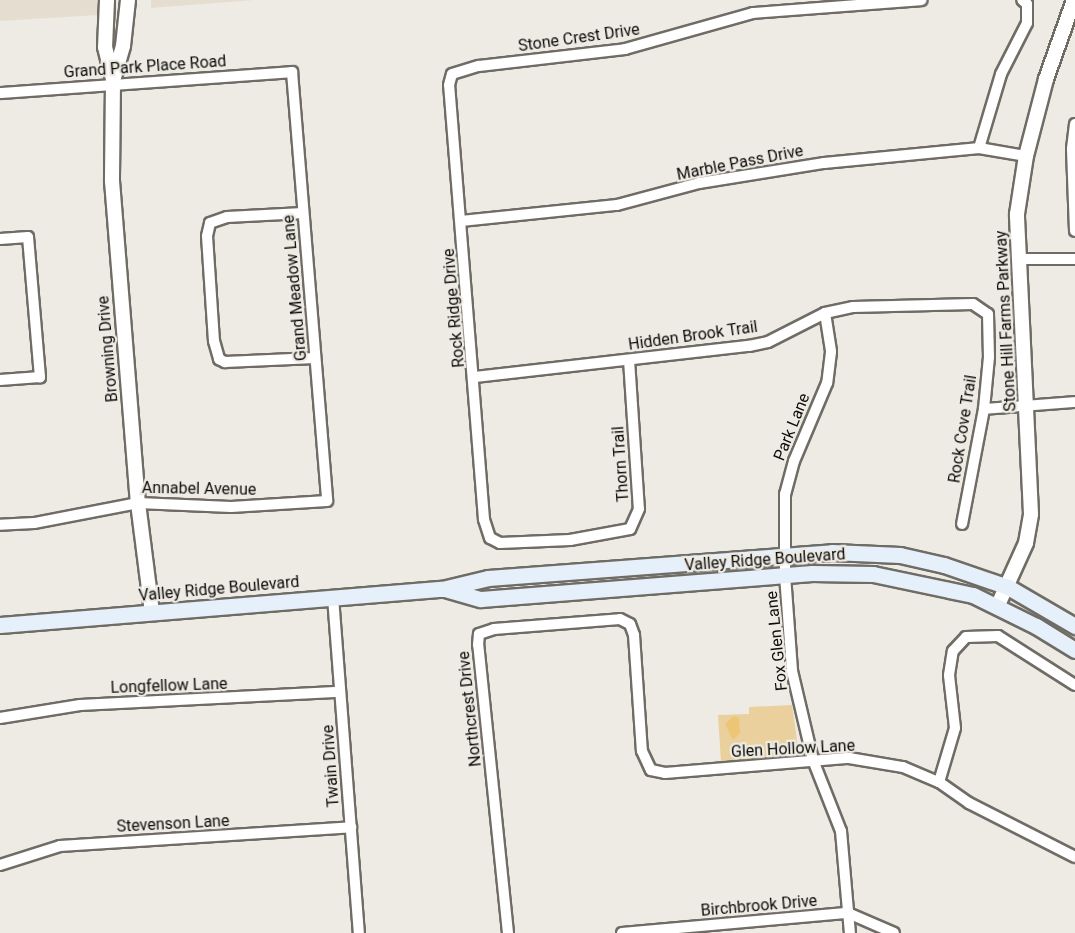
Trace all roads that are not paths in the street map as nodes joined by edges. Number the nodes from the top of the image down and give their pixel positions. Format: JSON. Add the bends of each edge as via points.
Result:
{"nodes":[{"id":1,"x":107,"y":0,"type":"edge"},
{"id":2,"x":128,"y":0,"type":"edge"},
{"id":3,"x":922,"y":0,"type":"edge"},
{"id":4,"x":1022,"y":0,"type":"edge"},
{"id":5,"x":1074,"y":0,"type":"edge"},
{"id":6,"x":292,"y":72,"type":"joint"},
{"id":7,"x":452,"y":74,"type":"joint"},
{"id":8,"x":113,"y":82,"type":"junction"},
{"id":9,"x":0,"y":93,"type":"edge"},
{"id":10,"x":1075,"y":124,"type":"edge"},
{"id":11,"x":979,"y":148,"type":"junction"},
{"id":12,"x":1026,"y":156,"type":"junction"},
{"id":13,"x":303,"y":213,"type":"junction"},
{"id":14,"x":461,"y":222,"type":"junction"},
{"id":15,"x":1075,"y":231,"type":"edge"},
{"id":16,"x":0,"y":239,"type":"edge"},
{"id":17,"x":1017,"y":259,"type":"junction"},
{"id":18,"x":1075,"y":259,"type":"edge"},
{"id":19,"x":980,"y":307,"type":"joint"},
{"id":20,"x":825,"y":313,"type":"junction"},
{"id":21,"x":315,"y":358,"type":"junction"},
{"id":22,"x":629,"y":360,"type":"junction"},
{"id":23,"x":475,"y":377,"type":"junction"},
{"id":24,"x":0,"y":380,"type":"edge"},
{"id":25,"x":1075,"y":402,"type":"edge"},
{"id":26,"x":1026,"y":405,"type":"junction"},
{"id":27,"x":984,"y":409,"type":"junction"},
{"id":28,"x":327,"y":501,"type":"joint"},
{"id":29,"x":138,"y":503,"type":"junction"},
{"id":30,"x":962,"y":524,"type":"dead end"},
{"id":31,"x":0,"y":525,"type":"edge"},
{"id":32,"x":490,"y":538,"type":"joint"},
{"id":33,"x":785,"y":554,"type":"junction"},
{"id":34,"x":785,"y":575,"type":"junction"},
{"id":35,"x":1008,"y":587,"type":"junction"},
{"id":36,"x":442,"y":589,"type":"junction"},
{"id":37,"x":333,"y":597,"type":"junction"},
{"id":38,"x":999,"y":605,"type":"junction"},
{"id":39,"x":152,"y":612,"type":"junction"},
{"id":40,"x":0,"y":625,"type":"edge"},
{"id":41,"x":1075,"y":626,"type":"edge"},
{"id":42,"x":1075,"y":650,"type":"edge"},
{"id":43,"x":637,"y":683,"type":"joint"},
{"id":44,"x":1075,"y":685,"type":"edge"},
{"id":45,"x":340,"y":692,"type":"junction"},
{"id":46,"x":0,"y":718,"type":"edge"},
{"id":47,"x":813,"y":760,"type":"junction"},
{"id":48,"x":939,"y":782,"type":"junction"},
{"id":49,"x":351,"y":827,"type":"junction"},
{"id":50,"x":1075,"y":857,"type":"edge"},
{"id":51,"x":0,"y":865,"type":"edge"},
{"id":52,"x":848,"y":913,"type":"junction"},
{"id":53,"x":359,"y":933,"type":"edge"},
{"id":54,"x":508,"y":933,"type":"edge"},
{"id":55,"x":622,"y":933,"type":"edge"},
{"id":56,"x":850,"y":933,"type":"edge"},
{"id":57,"x":894,"y":933,"type":"edge"}],
"edges":[{"from":1,"to":8,"type":"street","name":"Browning Drive","via":[[105,47]]},
{"from":2,"to":8,"type":"street","name":"Browning Drive","via":[[123,46]]},
{"from":3,"to":7,"type":"street","name":"Stone Crest Drive","via":[[753,13],[625,49],[478,66]]},
{"from":4,"to":11,"type":"street","via":[[1027,4],[1027,23],[1001,74]]},
{"from":5,"to":12,"type":"street","name":"Stone Hill Farms Parkway","via":[[1046,79]]},
{"from":6,"to":8,"type":"street","name":"Grand Park Place Road"},
{"from":6,"to":13,"type":"street","name":"Grand Meadow Lane"},
{"from":7,"to":14,"type":"street","name":"Rock Ridge Drive","via":[[449,85]]},
{"from":8,"to":9,"type":"street","name":"Grand Park Place Road"},
{"from":8,"to":29,"type":"street","name":"Browning Drive","via":[[112,181]]},
{"from":10,"to":15,"type":"street"},
{"from":11,"to":12,"type":"street","name":"Marble Pass Drive"},
{"from":11,"to":14,"type":"street","name":"Marble Pass Drive","via":[[771,170],[699,183],[617,205]]},
{"from":12,"to":17,"type":"street","name":"Stone Hill Farms Parkway","via":[[1017,214]]},
{"from":13,"to":21,"type":"street","name":"Grand Meadow Lane"},
{"from":13,"to":21,"type":"street","via":[[226,217],[210,223],[207,237],[219,358],[236,363]]},
{"from":14,"to":23,"type":"street","name":"Rock Ridge Drive"},
{"from":16,"to":24,"type":"street","via":[[28,237],[40,377]]},
{"from":17,"to":18,"type":"street"},
{"from":17,"to":26,"type":"street","name":"Stone Hill Farms Parkway"},
{"from":19,"to":20,"type":"street","name":"Hidden Brook Trail","via":[[895,305]]},
{"from":19,"to":27,"type":"street","name":"Rock Cove Trail","via":[[988,314]]},
{"from":20,"to":22,"type":"street","name":"Hidden Brook Trail","via":[[768,342]]},
{"from":20,"to":33,"type":"street","name":"Park Lane","via":[[831,352],[827,383],[794,461],[785,494]]},
{"from":21,"to":28,"type":"street","name":"Grand Meadow Lane"},
{"from":22,"to":23,"type":"street","name":"Hidden Brook Trail"},
{"from":22,"to":32,"type":"street","name":"Thorn Trail","via":[[639,509],[630,528],[570,540],[500,543]]},
{"from":23,"to":32,"type":"street","name":"Rock Ridge Drive","via":[[484,519]]},
{"from":25,"to":26,"type":"street"},
{"from":26,"to":27,"type":"street"},
{"from":26,"to":35,"type":"street","name":"Stone Hill Farms Parkway","via":[[1031,514],[1026,543]]},
{"from":27,"to":30,"type":"street","name":"Rock Cove Trail"},
{"from":28,"to":29,"type":"street","name":"Annabel Avenue","via":[[231,507]]},
{"from":29,"to":31,"type":"street","name":"Annabel Avenue","via":[[34,523]]},
{"from":29,"to":39,"type":"street","name":"Browning Drive"},
{"from":33,"to":34,"type":"street","name":"Fox Glen Lane"},
{"from":33,"to":35,"type":"main road","name":"Valley Ridge Boulevard","via":[[900,555]]},
{"from":33,"to":36,"type":"main road","name":"Valley Ridge Boulevard","via":[[488,578]]},
{"from":34,"to":36,"type":"main road","name":"Valley Ridge Boulevard","via":[[481,599]]},
{"from":34,"to":38,"type":"main road","name":"Valley Ridge Boulevard","via":[[844,572],[896,577],[951,588]]},
{"from":34,"to":47,"type":"street","name":"Fox Glen Lane","via":[[792,671]]},
{"from":35,"to":38,"type":"street","name":"Stone Hill Farms Parkway"},
{"from":35,"to":41,"type":"main road","name":"Valley Ridge Boulevard"},
{"from":36,"to":37,"type":"main road","name":"Valley Ridge Boulevard"},
{"from":37,"to":39,"type":"main road","name":"Valley Ridge Boulevard"},
{"from":37,"to":45,"type":"street","name":"Twain Drive"},
{"from":38,"to":42,"type":"main road","name":"Valley Ridge Boulevard"},
{"from":39,"to":40,"type":"main road","name":"Valley Ridge Boulevard"},
{"from":43,"to":47,"type":"street","name":"Glen Hollow Lane","via":[[642,751],[651,770],[666,773]]},
{"from":43,"to":54,"type":"street","name":"Northcrest Drive","via":[[634,635],[630,624],[620,619],[494,629],[479,634]]},
{"from":44,"to":48,"type":"street","via":[[998,636],[966,637],[953,651],[949,675],[956,728]]},
{"from":45,"to":46,"type":"street","name":"Longfellow Lane","via":[[80,705]]},
{"from":45,"to":49,"type":"street","name":"Twain Drive"},
{"from":47,"to":48,"type":"street","name":"Glen Hollow Lane","via":[[849,758],[875,762],[903,767]]},
{"from":47,"to":52,"type":"street","name":"Fox Glen Lane","via":[[841,831]]},
{"from":48,"to":50,"type":"street","name":"Glen Hollow Lane","via":[[969,803]]},
{"from":49,"to":51,"type":"street","name":"Stevenson Lane","via":[[60,846]]},
{"from":49,"to":53,"type":"street","name":"Twain Drive"},
{"from":52,"to":55,"type":"street","name":"Birchbrook Drive"},
{"from":52,"to":56,"type":"street","name":"Fox Glen Lane"},
{"from":52,"to":57,"type":"street","name":"Birchbrook Drive"}]}
